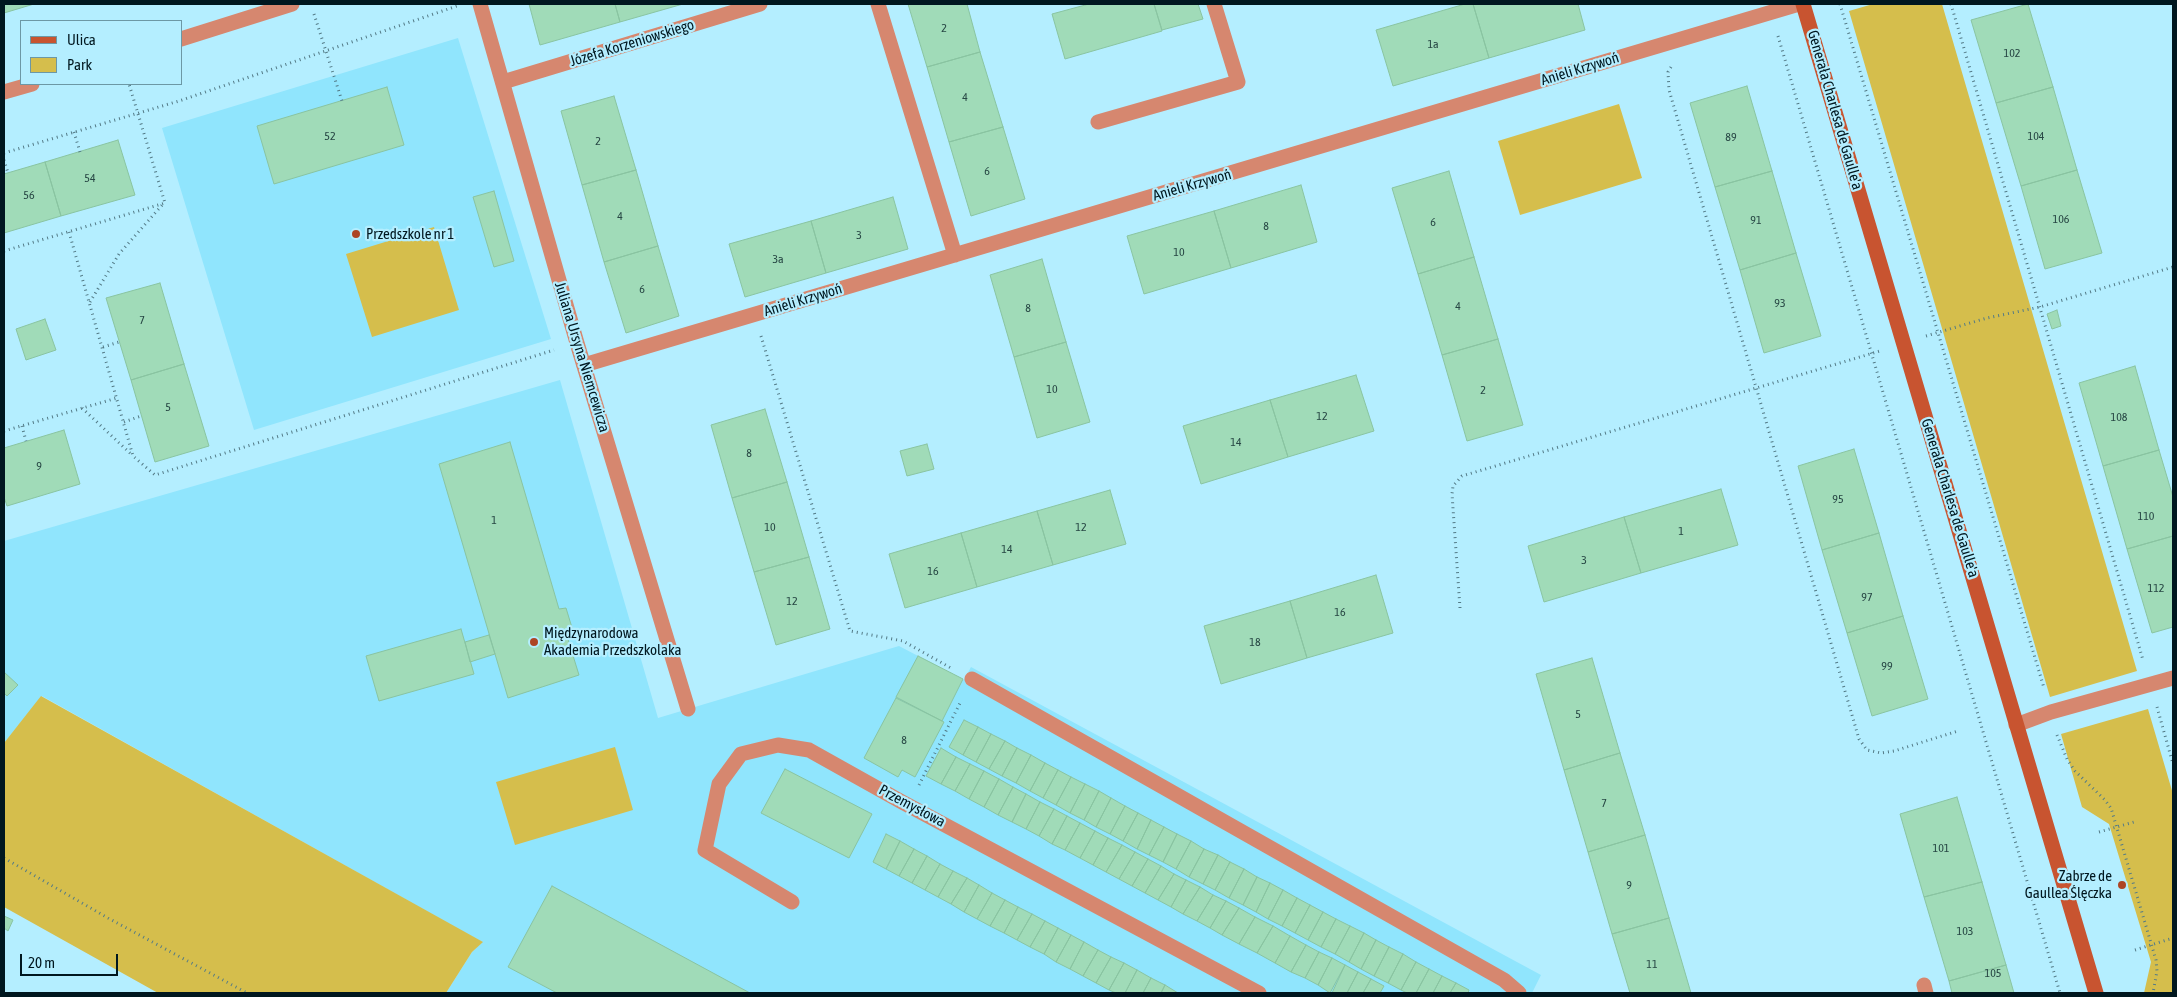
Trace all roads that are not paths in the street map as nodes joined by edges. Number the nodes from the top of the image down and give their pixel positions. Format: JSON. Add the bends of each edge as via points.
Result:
{"nodes":[{"id":1,"x":292,"y":4,"type":"edge"},
{"id":2,"x":480,"y":4,"type":"edge"},
{"id":3,"x":760,"y":4,"type":"edge"},
{"id":4,"x":878,"y":4,"type":"edge"},
{"id":5,"x":1214,"y":4,"type":"edge"},
{"id":6,"x":1799,"y":4,"type":"edge"},
{"id":7,"x":1803,"y":4,"type":"edge"},
{"id":8,"x":182,"y":38,"type":"edge"},
{"id":9,"x":503,"y":82,"type":"junction"},
{"id":10,"x":28,"y":85,"type":"edge"},
{"id":11,"x":4,"y":92,"type":"edge"},
{"id":12,"x":1098,"y":122,"type":"dead end"},
{"id":13,"x":955,"y":255,"type":"junction"},
{"id":14,"x":584,"y":365,"type":"junction"},
{"id":15,"x":2173,"y":678,"type":"edge"},
{"id":16,"x":972,"y":680,"type":"road end"},
{"id":17,"x":688,"y":709,"type":"dead end"},
{"id":18,"x":2016,"y":725,"type":"junction"},
{"id":19,"x":792,"y":902,"type":"dead end"},
{"id":20,"x":1259,"y":993,"type":"edge"},
{"id":21,"x":1519,"y":993,"type":"edge"},
{"id":22,"x":2096,"y":993,"type":"edge"}],
"edges":[{"from":1,"to":8,"type":"street"},
{"from":2,"to":9,"type":"street","name":"Juliana Ursyna Niemcewicza"},
{"from":3,"to":9,"type":"street","name":"Józefa Korzeniowskiego"},
{"from":4,"to":13,"type":"street"},
{"from":5,"to":12,"type":"street","via":[[1238,82]]},
{"from":6,"to":13,"type":"street","name":"Anieli Krzywoń"},
{"from":7,"to":18,"type":"main road","name":"Generała Charlesa de Gaulle'a"},
{"from":9,"to":14,"type":"street","name":"Juliana Ursyna Niemcewicza"},
{"from":10,"to":11,"type":"street"},
{"from":13,"to":14,"type":"street","name":"Anieli Krzywoń"},
{"from":14,"to":17,"type":"street","name":"Juliana Ursyna Niemcewicza"},
{"from":15,"to":18,"type":"street"},
{"from":16,"to":21,"type":"street","via":[[1504,980]]},
{"from":18,"to":22,"type":"main road","name":"Generała Charlesa de Gaulle'a"},
{"from":19,"to":20,"type":"street","name":"Przemysłowa","via":[[705,850],[719,784],[741,754],[778,745],[809,750]]}]}
